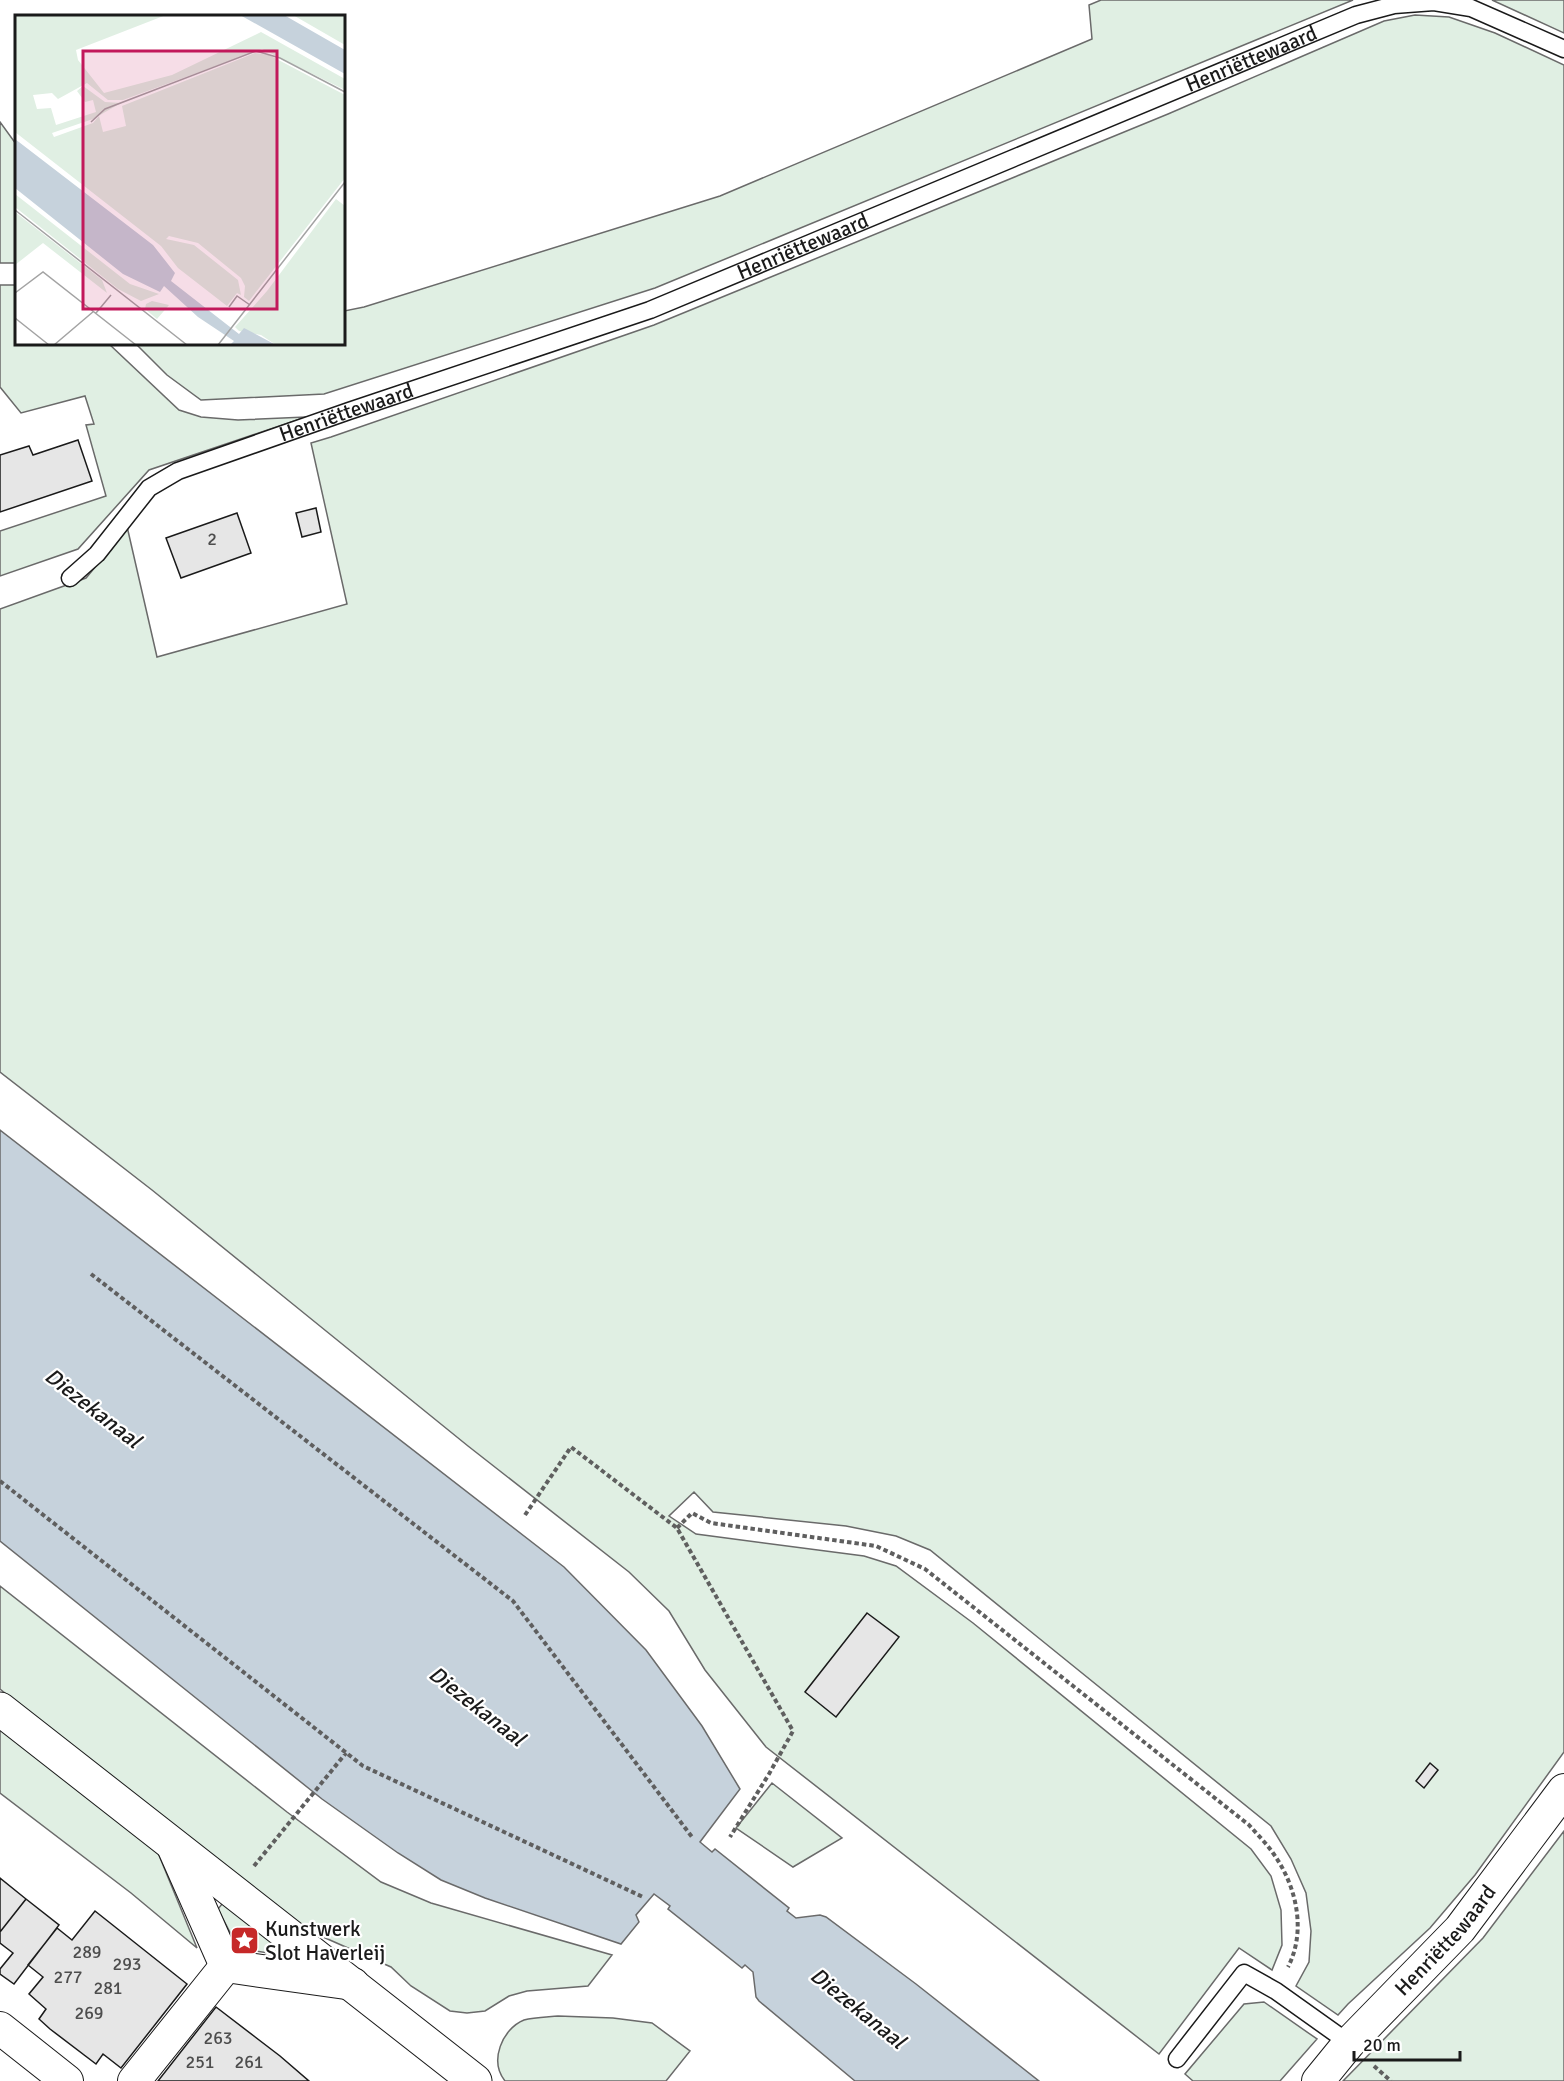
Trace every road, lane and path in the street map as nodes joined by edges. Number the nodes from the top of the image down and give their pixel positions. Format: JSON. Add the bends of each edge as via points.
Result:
{"nodes":[{"id":1,"x":1564,"y":49,"type":"edge"},
{"id":2,"x":70,"y":578,"type":"dead end"},
{"id":3,"x":90,"y":1274,"type":"dead end"},
{"id":4,"x":0,"y":1481,"type":"edge"},
{"id":5,"x":525,"y":1515,"type":"dead end"},
{"id":6,"x":677,"y":1528,"type":"junction"},
{"id":7,"x":0,"y":1709,"type":"edge"},
{"id":8,"x":346,"y":1753,"type":"junction"},
{"id":9,"x":1564,"y":1790,"type":"edge"},
{"id":10,"x":692,"y":1837,"type":"dead end"},
{"id":11,"x":730,"y":1837,"type":"dead end"},
{"id":12,"x":172,"y":1844,"type":"junction"},
{"id":13,"x":260,"y":1859,"type":"dead end"},
{"id":14,"x":643,"y":1898,"type":"dead end"},
{"id":15,"x":226,"y":1966,"type":"junction"},
{"id":16,"x":353,"y":1984,"type":"junction"},
{"id":17,"x":1276,"y":1991,"type":"junction"},
{"id":18,"x":0,"y":2028,"type":"edge"},
{"id":19,"x":1349,"y":2043,"type":"junction"},
{"id":20,"x":1177,"y":2059,"type":"dead end"},
{"id":21,"x":67,"y":2081,"type":"edge"},
{"id":22,"x":134,"y":2081,"type":"edge"},
{"id":23,"x":475,"y":2081,"type":"edge"},
{"id":24,"x":1318,"y":2081,"type":"edge"}],
"edges":[{"from":1,"to":2,"type":"lane","name":"Henriëttewaard","via":[[1471,8],[1434,2],[1394,5],[1356,15],[650,310],[178,471],[149,488],[98,554]]},
{"from":3,"to":10,"type":"path","via":[[513,1601]]},
{"from":4,"to":8,"type":"path"},
{"from":5,"to":6,"type":"path","via":[[571,1447]]},
{"from":6,"to":11,"type":"path","via":[[793,1731]]},
{"from":6,"to":17,"type":"path","via":[[692,1513],[711,1523],[876,1546],[925,1569],[1249,1825],[1274,1854],[1291,1886],[1298,1918],[1295,1953]]},
{"from":7,"to":12,"type":"street"},
{"from":8,"to":13,"type":"path"},
{"from":8,"to":14,"type":"path","via":[[363,1766]]},
{"from":9,"to":19,"type":"street","name":"Henriëttewaard","via":[[1460,1929]]},
{"from":12,"to":15,"type":"street"},
{"from":12,"to":16,"type":"street"},
{"from":15,"to":16,"type":"street"},
{"from":15,"to":22,"type":"street"},
{"from":16,"to":23,"type":"street"},
{"from":17,"to":19,"type":"lane"},
{"from":17,"to":20,"type":"lane","via":[[1245,1972]]},
{"from":18,"to":21,"type":"street"},
{"from":19,"to":24,"type":"street","name":"Henriëttewaard"}]}
